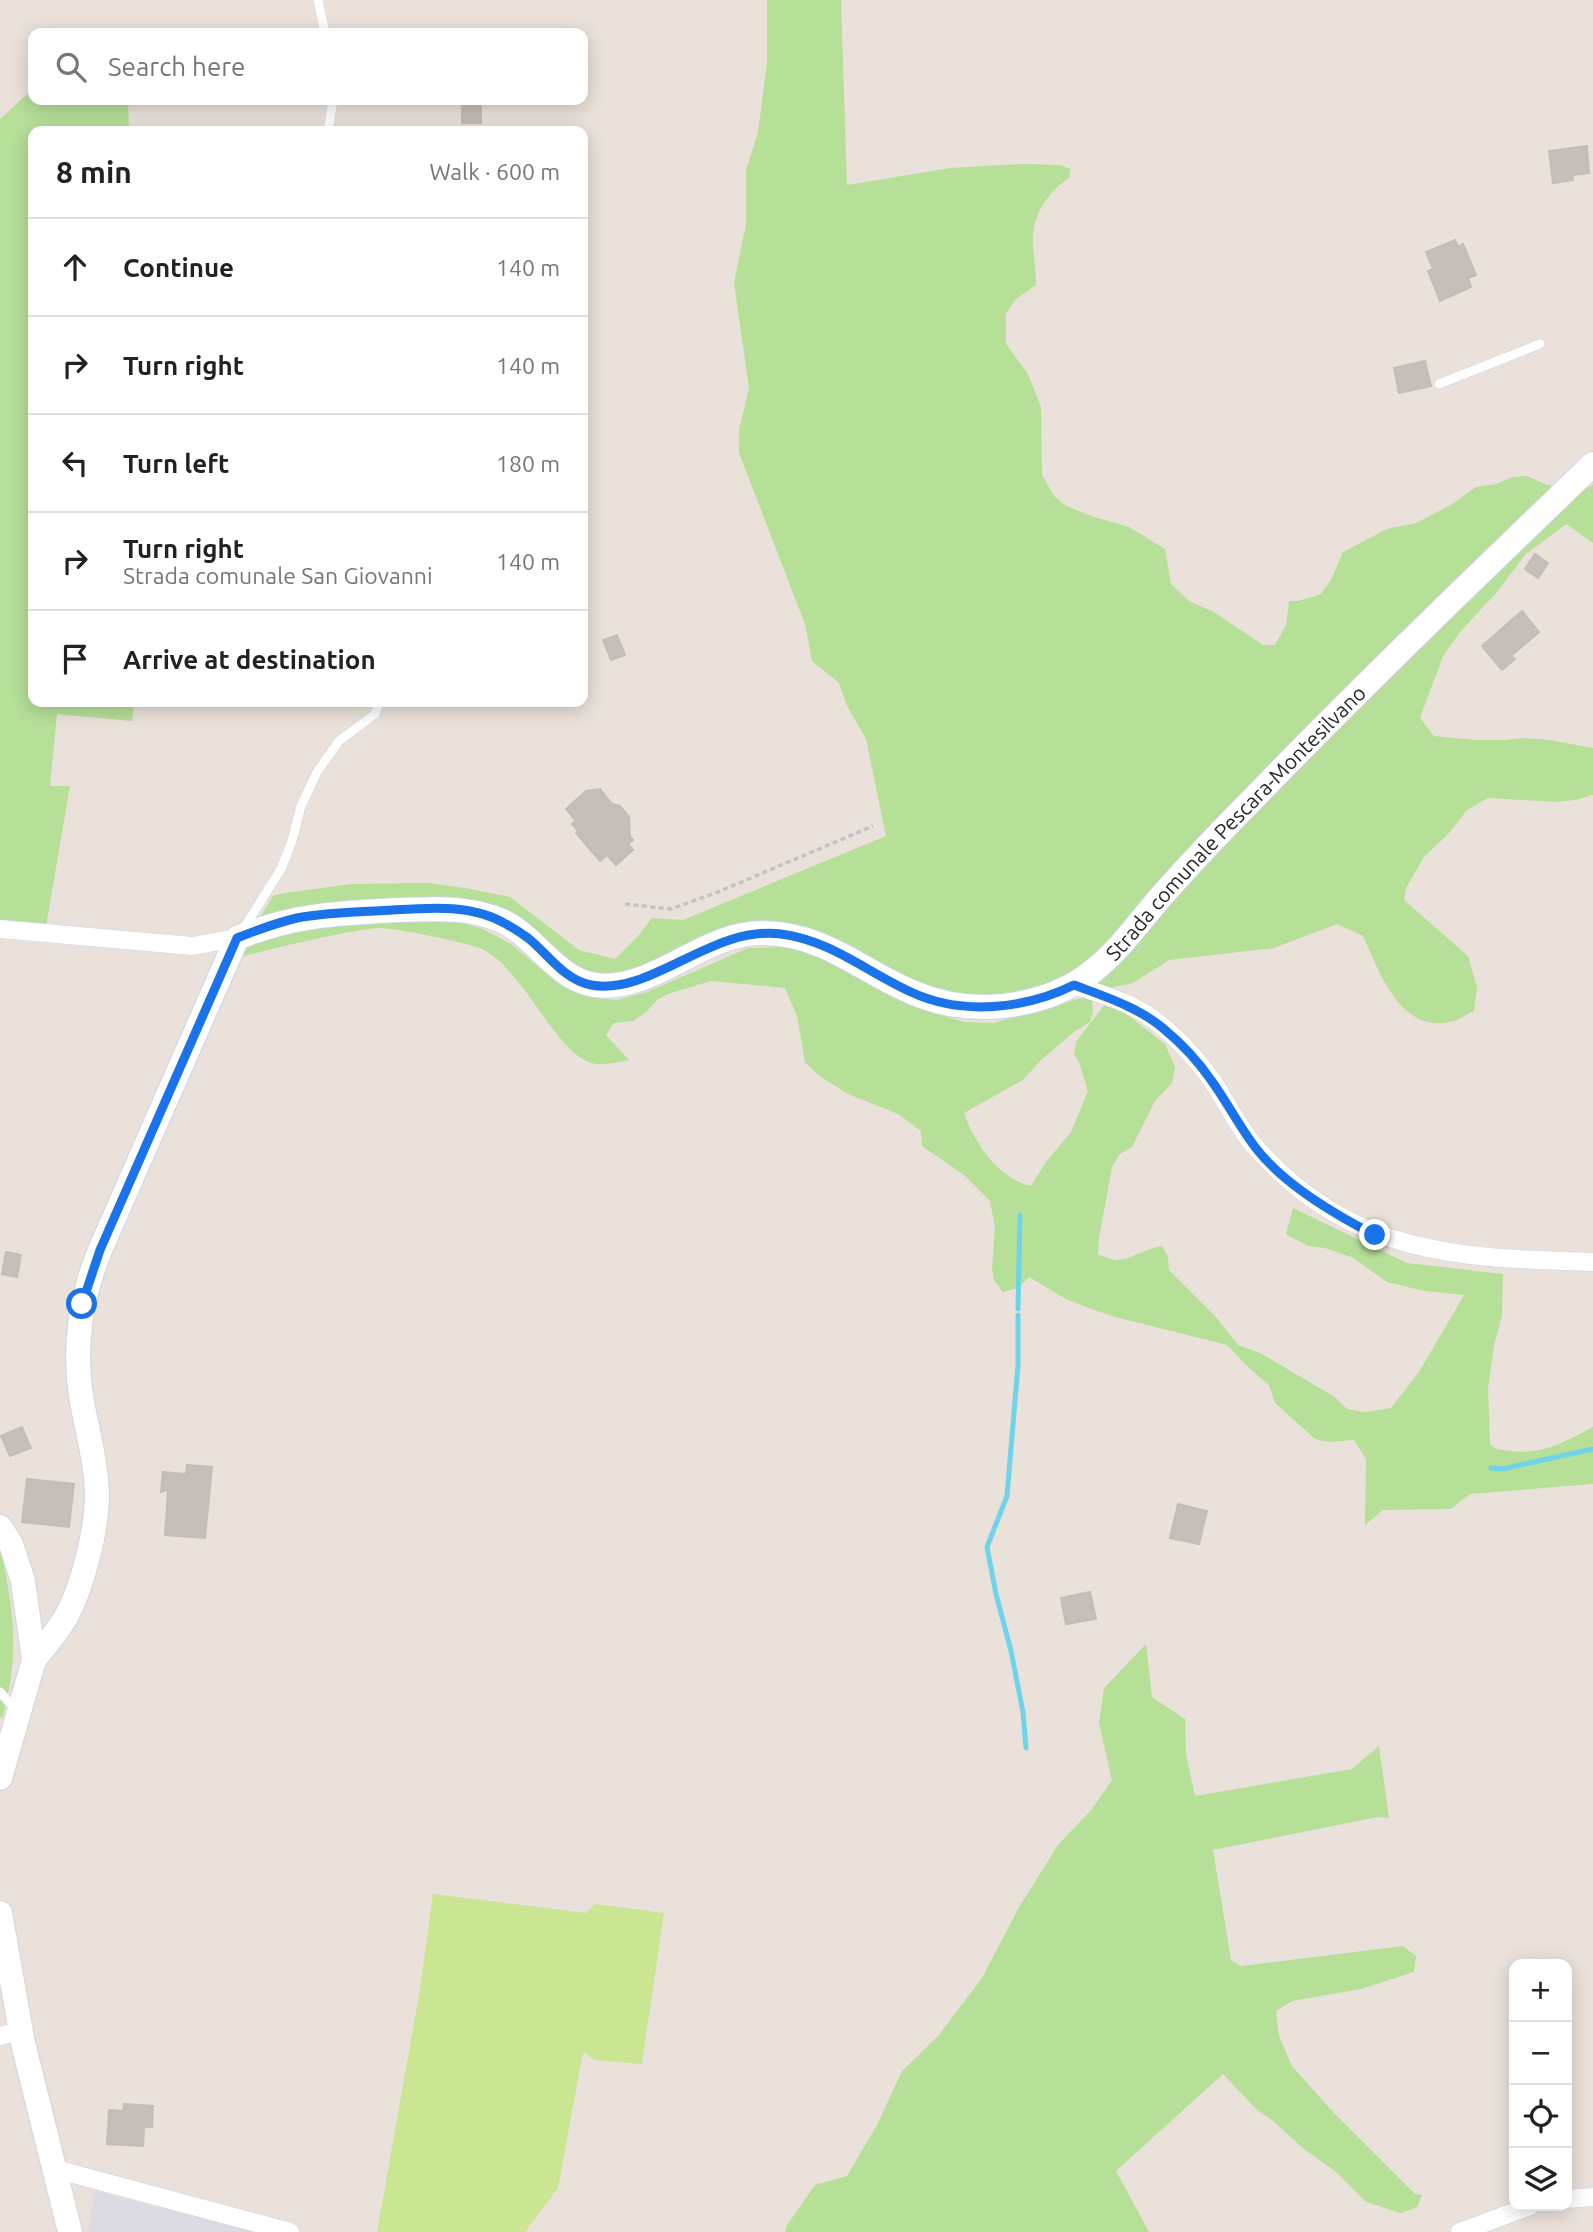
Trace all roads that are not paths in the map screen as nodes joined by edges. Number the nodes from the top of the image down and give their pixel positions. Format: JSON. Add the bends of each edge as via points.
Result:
{"nodes":[{"id":1,"x":318,"y":0,"type":"edge"},
{"id":2,"x":324,"y":28,"type":"edge"},
{"id":3,"x":332,"y":105,"type":"edge"},
{"id":4,"x":329,"y":126,"type":"edge"},
{"id":5,"x":1540,"y":344,"type":"dead end"},
{"id":6,"x":1439,"y":384,"type":"dead end"},
{"id":7,"x":1593,"y":464,"type":"edge"},
{"id":8,"x":377,"y":707,"type":"edge"},
{"id":9,"x":0,"y":929,"type":"edge"},
{"id":10,"x":237,"y":938,"type":"junction"},
{"id":11,"x":1074,"y":985,"type":"junction"},
{"id":12,"x":1593,"y":1262,"type":"edge"},
{"id":13,"x":0,"y":1527,"type":"edge"},
{"id":14,"x":34,"y":1660,"type":"junction"},
{"id":15,"x":0,"y":1692,"type":"edge"},
{"id":16,"x":18,"y":1712,"type":"junction"},
{"id":17,"x":0,"y":1778,"type":"edge"},
{"id":18,"x":0,"y":1913,"type":"edge"},
{"id":19,"x":10,"y":2034,"type":"edge"},
{"id":20,"x":55,"y":2169,"type":"junction"},
{"id":21,"x":1593,"y":2197,"type":"edge"},
{"id":22,"x":1572,"y":2199,"type":"edge"},
{"id":23,"x":1517,"y":2211,"type":"edge"},
{"id":24,"x":70,"y":2232,"type":"edge"},
{"id":25,"x":290,"y":2232,"type":"edge"},
{"id":26,"x":1460,"y":2232,"type":"edge"}],
"edges":[{"from":1,"to":2,"type":"lane"},
{"from":3,"to":4,"type":"lane"},
{"from":5,"to":6,"type":"lane"},
{"from":7,"to":11,"type":"street","name":"Strada comunale Pescara-Montesilvano","via":[[1347,701],[1174,882],[1114,952]]},
{"from":8,"to":10,"type":"lane","via":[[323,761],[304,797],[281,869]]},
{"from":9,"to":10,"type":"street","via":[[192,946]]},
{"from":10,"to":11,"type":"street","name":"Strada comunale Pescara-Montesilvano","via":[[310,916],[440,908],[503,922],[566,974],[591,985],[614,987],[640,979],[719,943],[754,933],[783,934],[818,944],[910,992],[954,1004],[1003,1006]]},
{"from":10,"to":14,"type":"street","via":[[100,1250],[85,1296],[77,1354],[96,1513],[70,1609]]},
{"from":11,"to":12,"type":"street","via":[[1131,1006],[1163,1028],[1211,1079],[1256,1149],[1336,1215],[1375,1235],[1424,1249]]},
{"from":13,"to":14,"type":"street","via":[[23,1581]]},
{"from":14,"to":16,"type":"street"},
{"from":15,"to":16,"type":"lane"},
{"from":16,"to":17,"type":"street"},
{"from":18,"to":19,"type":"street"},
{"from":19,"to":20,"type":"street"},
{"from":20,"to":24,"type":"street"},
{"from":20,"to":25,"type":"street"},
{"from":21,"to":22,"type":"street"},
{"from":23,"to":26,"type":"street"}]}
